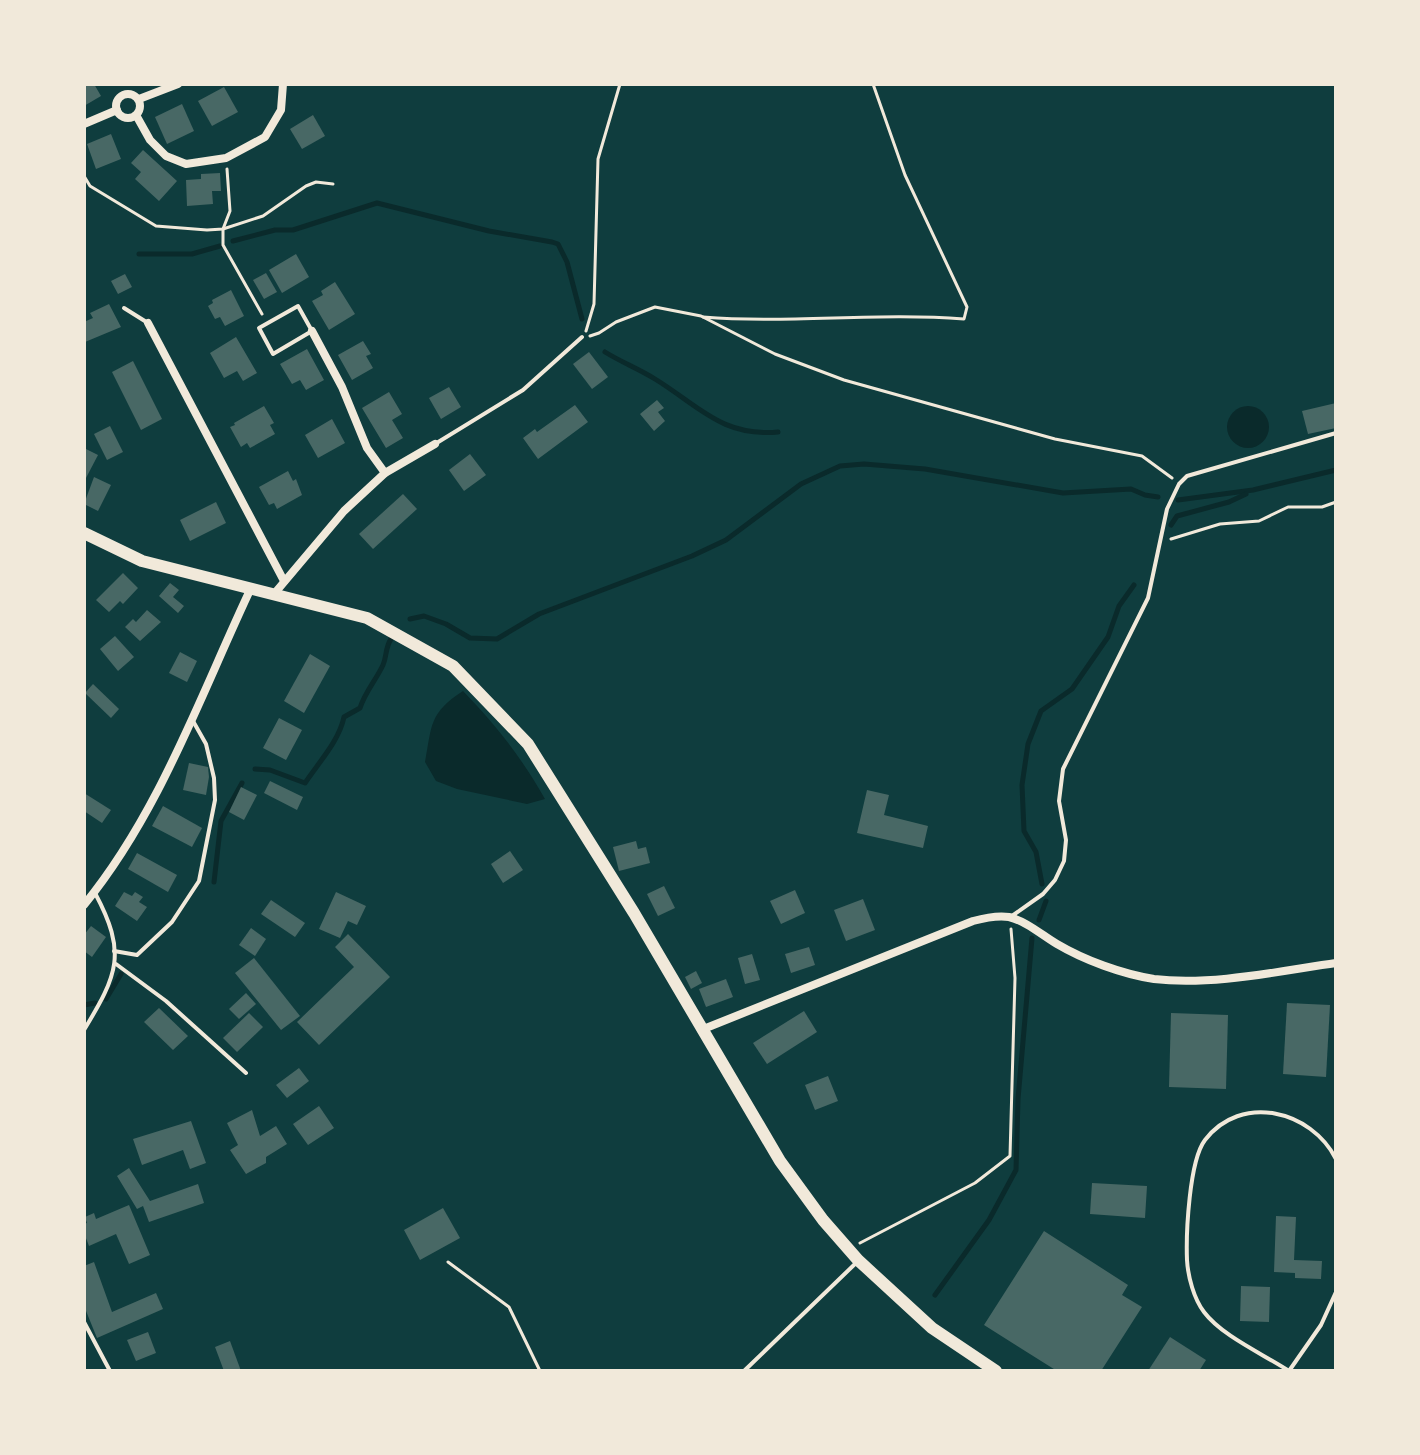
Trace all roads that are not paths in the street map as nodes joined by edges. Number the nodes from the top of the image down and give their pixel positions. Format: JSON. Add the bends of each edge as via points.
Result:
{"nodes":[{"id":1,"x":118,"y":84,"type":"edge"},
{"id":2,"x":178,"y":84,"type":"edge"},
{"id":3,"x":283,"y":84,"type":"edge"},
{"id":4,"x":123,"y":94,"type":"junction"},
{"id":5,"x":139,"y":99,"type":"junction"},
{"id":6,"x":117,"y":110,"type":"junction"},
{"id":7,"x":136,"y":115,"type":"junction"},
{"id":8,"x":84,"y":124,"type":"edge"},
{"id":9,"x":124,"y":308,"type":"dead end"},
{"id":10,"x":148,"y":323,"type":"joint"},
{"id":11,"x":312,"y":331,"type":"junction"},
{"id":12,"x":582,"y":337,"type":"road end"},
{"id":13,"x":1336,"y":433,"type":"edge"},
{"id":14,"x":435,"y":444,"type":"joint"},
{"id":15,"x":385,"y":473,"type":"junction"},
{"id":16,"x":84,"y":533,"type":"edge"},
{"id":17,"x":284,"y":581,"type":"junction"},
{"id":18,"x":251,"y":588,"type":"junction"},
{"id":19,"x":274,"y":594,"type":"junction"},
{"id":20,"x":192,"y":719,"type":"junction"},
{"id":21,"x":95,"y":893,"type":"junction"},
{"id":22,"x":84,"y":905,"type":"edge"},
{"id":23,"x":1010,"y":917,"type":"junction"},
{"id":24,"x":114,"y":951,"type":"junction"},
{"id":25,"x":1336,"y":963,"type":"edge"},
{"id":26,"x":116,"y":964,"type":"junction"},
{"id":27,"x":84,"y":1030,"type":"edge"},
{"id":28,"x":701,"y":1030,"type":"junction"},
{"id":29,"x":246,"y":1073,"type":"dead end"},
{"id":30,"x":1336,"y":1159,"type":"edge"},
{"id":31,"x":858,"y":1260,"type":"junction"},
{"id":32,"x":1336,"y":1292,"type":"edge"},
{"id":33,"x":84,"y":1322,"type":"edge"},
{"id":34,"x":110,"y":1371,"type":"edge"},
{"id":35,"x":744,"y":1371,"type":"edge"},
{"id":36,"x":996,"y":1371,"type":"edge"},
{"id":37,"x":1289,"y":1371,"type":"edge"}],
"edges":[{"from":1,"to":4,"type":"street"},
{"from":2,"to":5,"type":"street"},
{"from":3,"to":7,"type":"street","via":[[281,110],[265,137],[226,158],[186,164],[166,156]]},
{"from":4,"to":5,"type":"street"},
{"from":4,"to":6,"type":"street"},
{"from":5,"to":7,"type":"street"},
{"from":6,"to":7,"type":"street","via":[[129,118]]},
{"from":6,"to":8,"type":"street"},
{"from":9,"to":10,"type":"lane"},
{"from":10,"to":17,"type":"street"},
{"from":11,"to":11,"type":"lane","via":[[273,354],[259,328],[298,306]]},
{"from":11,"to":15,"type":"street","via":[[367,448]]},
{"from":12,"to":14,"type":"lane","via":[[523,390]]},
{"from":13,"to":23,"type":"lane","via":[[1187,476],[1179,484],[1167,509],[1148,598],[1063,769],[1059,801],[1064,861],[1043,894]]},
{"from":14,"to":15,"type":"street"},
{"from":15,"to":17,"type":"street"},
{"from":16,"to":18,"type":"main road","via":[[142,561]]},
{"from":17,"to":19,"type":"street"},
{"from":18,"to":19,"type":"main road"},
{"from":18,"to":20,"type":"street"},
{"from":19,"to":28,"type":"main road","via":[[367,618],[453,666],[528,744]]},
{"from":20,"to":21,"type":"street","via":[[157,794]]},
{"from":20,"to":24,"type":"lane","via":[[206,744],[215,800],[199,881],[172,922],[145,950],[137,955]]},
{"from":21,"to":22,"type":"street"},
{"from":21,"to":24,"type":"lane","via":[[108,918]]},
{"from":23,"to":25,"type":"street","via":[[1116,970],[1155,979],[1232,978]]},
{"from":23,"to":28,"type":"street","via":[[973,921]]},
{"from":24,"to":26,"type":"lane"},
{"from":26,"to":27,"type":"lane"},
{"from":26,"to":29,"type":"lane"},
{"from":28,"to":31,"type":"main road","via":[[780,1161]]},
{"from":30,"to":37,"type":"lane","via":[[1319,1133],[1304,1123],[1263,1112],[1220,1124],[1195,1160],[1187,1260],[1202,1311],[1218,1327]]},
{"from":31,"to":35,"type":"lane"},
{"from":31,"to":36,"type":"main road","via":[[932,1328]]},
{"from":32,"to":37,"type":"lane"},
{"from":33,"to":34,"type":"lane"}]}
